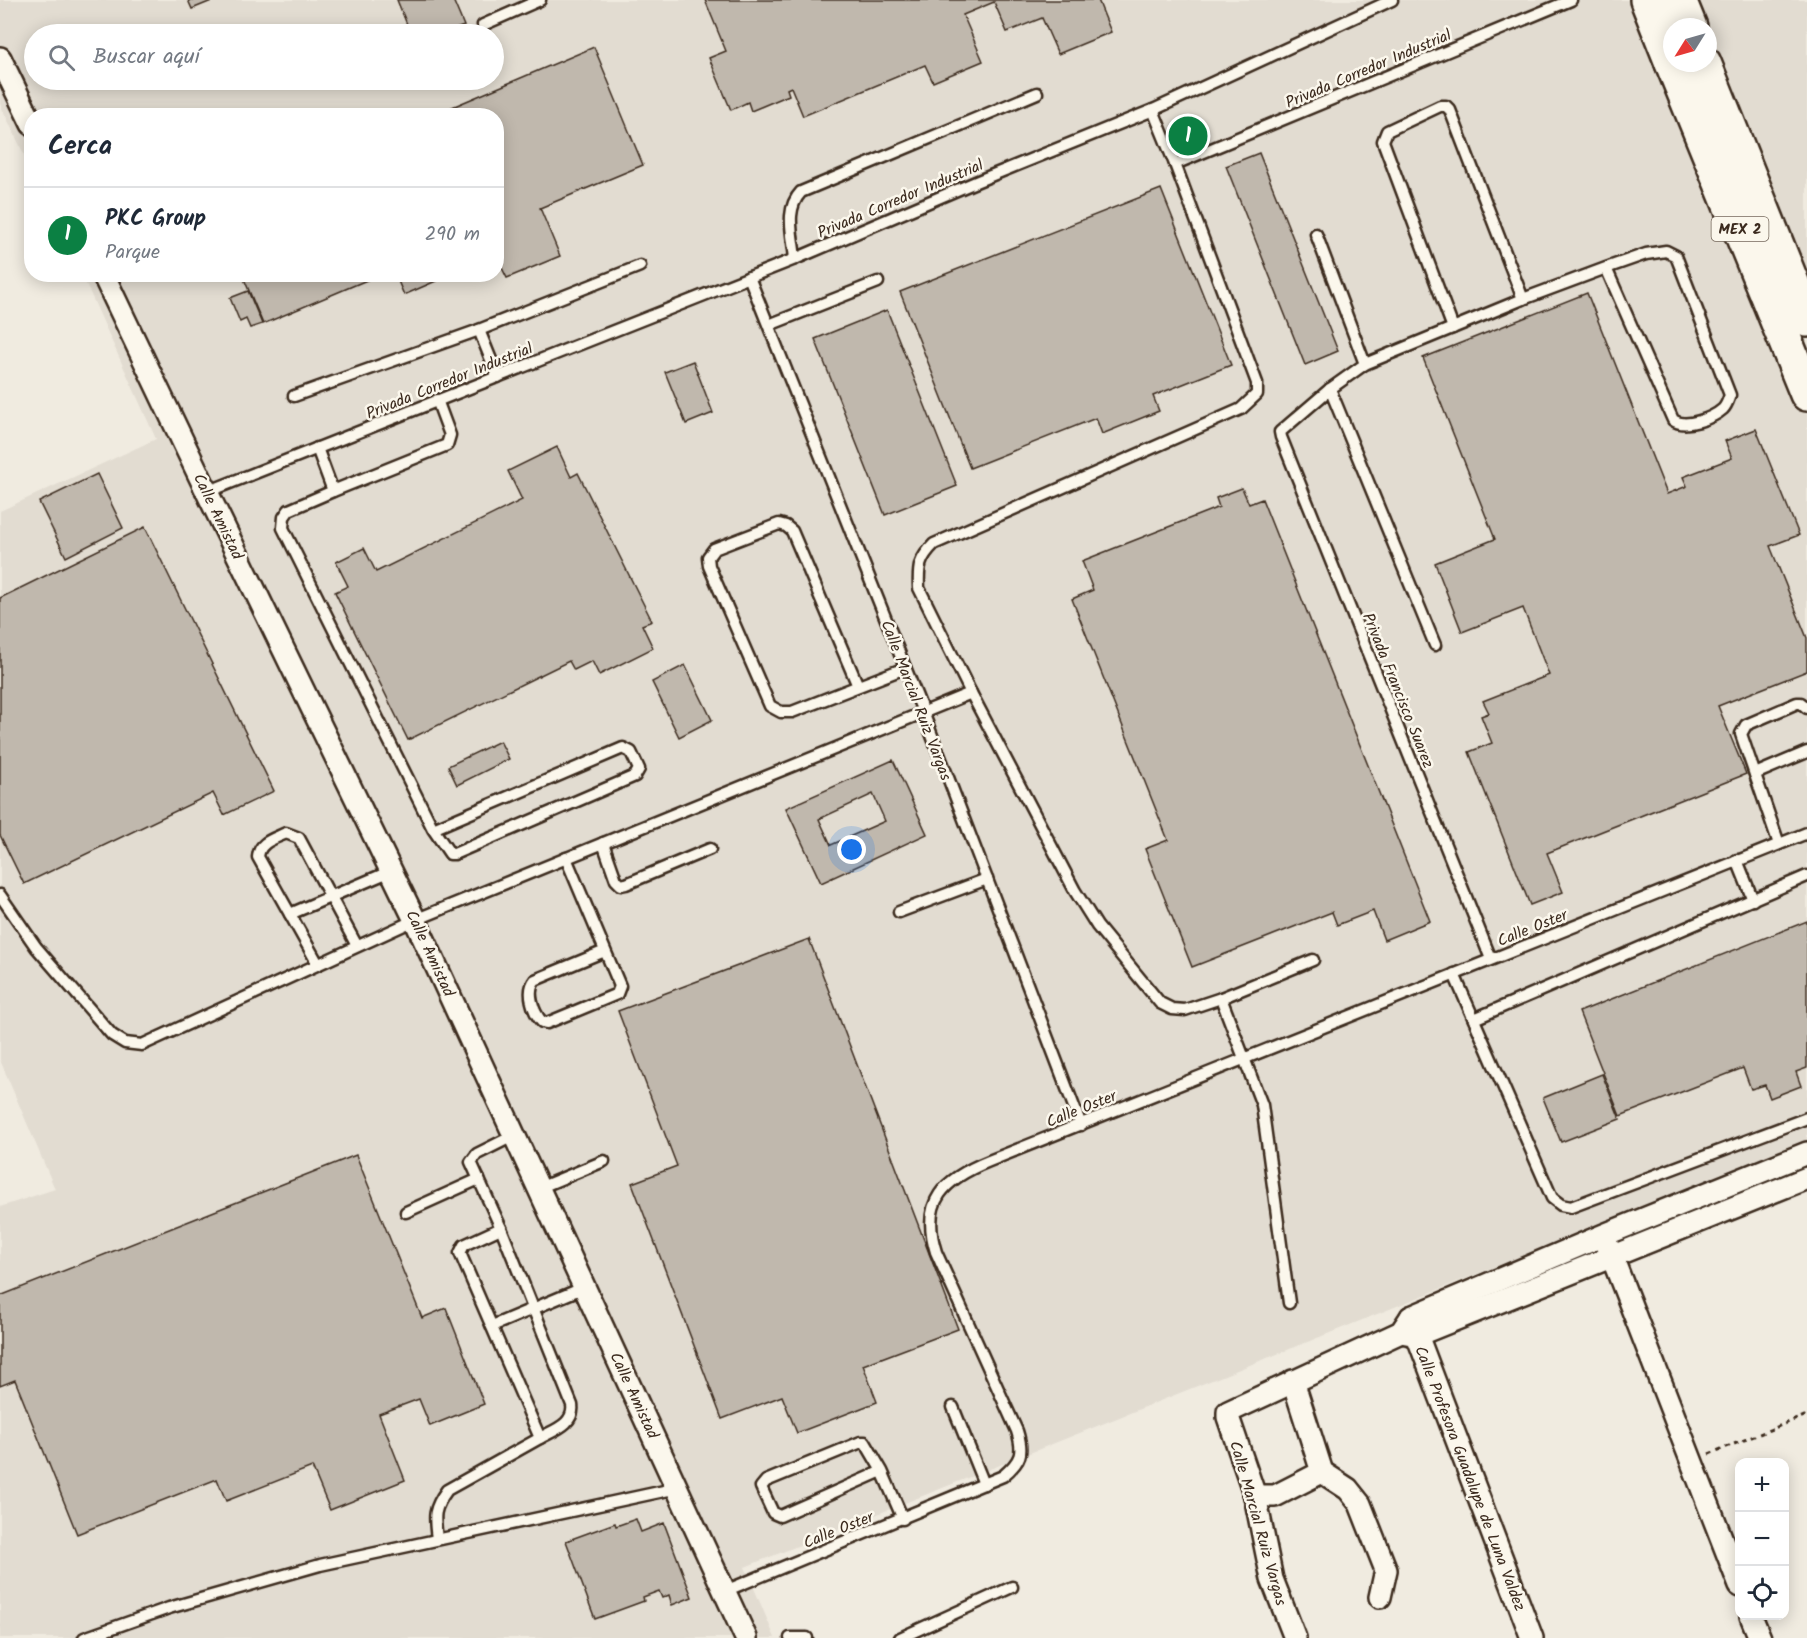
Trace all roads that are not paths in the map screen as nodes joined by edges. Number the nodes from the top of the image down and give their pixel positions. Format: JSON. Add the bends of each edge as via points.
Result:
{"nodes":[{"id":1,"x":540,"y":0,"type":"edge"},
{"id":2,"x":1392,"y":0,"type":"edge"},
{"id":3,"x":1571,"y":0,"type":"edge"},
{"id":4,"x":1647,"y":0,"type":"edge"},
{"id":5,"x":1679,"y":0,"type":"edge"},
{"id":6,"x":1686,"y":18,"type":"edge"},
{"id":7,"x":485,"y":24,"type":"edge"},
{"id":8,"x":1663,"y":40,"type":"edge"},
{"id":9,"x":0,"y":58,"type":"edge"},
{"id":10,"x":1676,"y":72,"type":"edge"},
{"id":11,"x":1708,"y":72,"type":"edge"},
{"id":12,"x":1037,"y":93,"type":"dead end"},
{"id":13,"x":24,"y":108,"type":"edge"},
{"id":14,"x":1153,"y":110,"type":"junction"},
{"id":15,"x":1175,"y":164,"type":"junction"},
{"id":16,"x":1316,"y":234,"type":"dead end"},
{"id":17,"x":795,"y":259,"type":"junction"},
{"id":18,"x":640,"y":266,"type":"dead end"},
{"id":19,"x":1606,"y":268,"type":"junction"},
{"id":20,"x":749,"y":277,"type":"junction"},
{"id":21,"x":107,"y":282,"type":"edge"},
{"id":22,"x":878,"y":282,"type":"dead end"},
{"id":23,"x":1523,"y":299,"type":"junction"},
{"id":24,"x":1807,"y":320,"type":"edge"},
{"id":25,"x":769,"y":325,"type":"junction"},
{"id":26,"x":1453,"y":328,"type":"junction"},
{"id":27,"x":479,"y":330,"type":"junction"},
{"id":28,"x":1365,"y":364,"type":"junction"},
{"id":29,"x":498,"y":376,"type":"junction"},
{"id":30,"x":1330,"y":389,"type":"junction"},
{"id":31,"x":1807,"y":394,"type":"edge"},
{"id":32,"x":294,"y":396,"type":"dead end"},
{"id":33,"x":437,"y":400,"type":"junction"},
{"id":34,"x":317,"y":448,"type":"junction"},
{"id":35,"x":333,"y":490,"type":"junction"},
{"id":36,"x":207,"y":492,"type":"junction"},
{"id":37,"x":1435,"y":645,"type":"dead end"},
{"id":38,"x":905,"y":668,"type":"junction"},
{"id":39,"x":858,"y":686,"type":"junction"},
{"id":40,"x":971,"y":693,"type":"junction"},
{"id":41,"x":1807,"y":708,"type":"edge"},
{"id":42,"x":923,"y":712,"type":"junction"},
{"id":43,"x":1807,"y":752,"type":"edge"},
{"id":44,"x":1755,"y":774,"type":"junction"},
{"id":45,"x":433,"y":830,"type":"junction"},
{"id":46,"x":1807,"y":833,"type":"edge"},
{"id":47,"x":603,"y":843,"type":"junction"},
{"id":48,"x":1779,"y":844,"type":"junction"},
{"id":49,"x":710,"y":849,"type":"dead end"},
{"id":50,"x":566,"y":858,"type":"junction"},
{"id":51,"x":1737,"y":860,"type":"junction"},
{"id":52,"x":391,"y":871,"type":"junction"},
{"id":53,"x":1807,"y":876,"type":"edge"},
{"id":54,"x":987,"y":879,"type":"junction"},
{"id":55,"x":0,"y":895,"type":"edge"},
{"id":56,"x":331,"y":897,"type":"junction"},
{"id":57,"x":1753,"y":900,"type":"junction"},
{"id":58,"x":899,"y":912,"type":"dead end"},
{"id":59,"x":290,"y":914,"type":"junction"},
{"id":60,"x":415,"y":920,"type":"junction"},
{"id":61,"x":357,"y":946,"type":"junction"},
{"id":62,"x":605,"y":951,"type":"junction"},
{"id":63,"x":1491,"y":959,"type":"junction"},
{"id":64,"x":1313,"y":960,"type":"dead end"},
{"id":65,"x":318,"y":964,"type":"junction"},
{"id":66,"x":1454,"y":974,"type":"junction"},
{"id":67,"x":1221,"y":998,"type":"junction"},
{"id":68,"x":1474,"y":1019,"type":"junction"},
{"id":69,"x":1246,"y":1058,"type":"junction"},
{"id":70,"x":1807,"y":1118,"type":"edge"},
{"id":71,"x":1081,"y":1125,"type":"junction"},
{"id":72,"x":515,"y":1135,"type":"junction"},
{"id":73,"x":1807,"y":1154,"type":"edge"},
{"id":74,"x":604,"y":1161,"type":"dead end"},
{"id":75,"x":1807,"y":1178,"type":"edge"},
{"id":76,"x":479,"y":1179,"type":"junction"},
{"id":77,"x":539,"y":1188,"type":"junction"},
{"id":78,"x":406,"y":1212,"type":"dead end"},
{"id":79,"x":501,"y":1228,"type":"junction"},
{"id":80,"x":1604,"y":1235,"type":"junction"},
{"id":81,"x":1611,"y":1256,"type":"junction"},
{"id":82,"x":585,"y":1287,"type":"junction"},
{"id":83,"x":1289,"y":1303,"type":"dead end"},
{"id":84,"x":533,"y":1309,"type":"junction"},
{"id":85,"x":492,"y":1326,"type":"junction"},
{"id":86,"x":1410,"y":1328,"type":"junction"},
{"id":87,"x":1293,"y":1381,"type":"junction"},
{"id":88,"x":953,"y":1407,"type":"dead end"},
{"id":89,"x":540,"y":1438,"type":"junction"},
{"id":90,"x":882,"y":1471,"type":"junction"},
{"id":91,"x":1322,"y":1472,"type":"junction"},
{"id":92,"x":984,"y":1484,"type":"junction"},
{"id":93,"x":678,"y":1488,"type":"junction"},
{"id":94,"x":1255,"y":1496,"type":"junction"},
{"id":95,"x":903,"y":1519,"type":"junction"},
{"id":96,"x":437,"y":1539,"type":"junction"},
{"id":97,"x":1735,"y":1574,"type":"edge"},
{"id":98,"x":1012,"y":1587,"type":"dead end"},
{"id":99,"x":725,"y":1591,"type":"junction"},
{"id":100,"x":1380,"y":1597,"type":"dead end"},
{"id":101,"x":1753,"y":1620,"type":"edge"},
{"id":102,"x":84,"y":1638,"type":"edge"},
{"id":103,"x":746,"y":1638,"type":"edge"},
{"id":104,"x":790,"y":1638,"type":"edge"},
{"id":105,"x":807,"y":1638,"type":"edge"},
{"id":106,"x":900,"y":1638,"type":"edge"},
{"id":107,"x":1295,"y":1638,"type":"edge"},
{"id":108,"x":1532,"y":1638,"type":"edge"},
{"id":109,"x":1760,"y":1638,"type":"edge"}],
"edges":[{"from":1,"to":7,"type":"lane"},
{"from":2,"to":14,"type":"lane","name":"Privada Corredor Industrial"},
{"from":3,"to":15,"type":"lane","name":"Privada Corredor Industrial"},
{"from":4,"to":8,"type":"main road","number":"MEX 2"},
{"from":5,"to":6,"type":"main road"},
{"from":9,"to":13,"type":"street"},
{"from":10,"to":31,"type":"main road","number":"MEX 2"},
{"from":11,"to":24,"type":"main road","number":"MEX 2"},
{"from":12,"to":17,"type":"lane","via":[[801,192],[790,212]]},
{"from":14,"to":15,"type":"lane"},
{"from":14,"to":17,"type":"lane","name":"Privada Corredor Industrial"},
{"from":15,"to":40,"type":"lane","via":[[1257,383],[1257,394],[1241,409],[928,549],[918,569],[919,588]]},
{"from":16,"to":28,"type":"lane"},
{"from":17,"to":20,"type":"lane","name":"Privada Corredor Industrial"},
{"from":18,"to":27,"type":"lane"},
{"from":19,"to":19,"type":"lane","via":[[1673,420],[1683,424],[1710,417],[1724,408],[1730,395],[1676,256],[1666,251],[1646,254]]},
{"from":19,"to":23,"type":"lane"},
{"from":20,"to":25,"type":"lane","name":"Calle Marcial Ruiz Vargas"},
{"from":20,"to":29,"type":"lane","name":"Privada Corredor Industrial"},
{"from":21,"to":36,"type":"street","name":"Calle Amistad"},
{"from":22,"to":25,"type":"lane"},
{"from":23,"to":26,"type":"lane"},
{"from":23,"to":26,"type":"lane","via":[[1450,110],[1440,106],[1387,131],[1383,141]]},
{"from":25,"to":38,"type":"lane","name":"Calle Marcial Ruiz Vargas"},
{"from":26,"to":28,"type":"lane"},
{"from":27,"to":29,"type":"lane"},
{"from":27,"to":32,"type":"lane"},
{"from":28,"to":30,"type":"lane"},
{"from":29,"to":33,"type":"lane","name":"Privada Corredor Industrial"},
{"from":30,"to":37,"type":"lane"},
{"from":30,"to":63,"type":"lane","name":"Privada Francisco Suarez","via":[[1280,432],[1281,437]]},
{"from":33,"to":34,"type":"lane","name":"Privada Corredor Industrial"},
{"from":33,"to":35,"type":"lane","via":[[450,435],[447,445]]},
{"from":34,"to":35,"type":"lane"},
{"from":34,"to":36,"type":"lane","name":"Privada Corredor Industrial"},
{"from":35,"to":45,"type":"lane","via":[[289,510],[283,528]]},
{"from":36,"to":52,"type":"street","name":"Calle Amistad"},
{"from":38,"to":39,"type":"lane"},
{"from":38,"to":42,"type":"lane","name":"Calle Marcial Ruiz Vargas"},
{"from":39,"to":39,"type":"lane","via":[[792,712],[781,712],[771,706],[709,566],[708,557],[714,549],[779,524],[792,531]]},
{"from":40,"to":42,"type":"lane"},
{"from":40,"to":67,"type":"lane","via":[[1085,908],[1153,995],[1172,1009],[1185,1010]]},
{"from":41,"to":44,"type":"lane","via":[[1797,704],[1742,729]]},
{"from":42,"to":47,"type":"lane"},
{"from":42,"to":54,"type":"lane","name":"Calle Marcial Ruiz Vargas"},
{"from":43,"to":44,"type":"lane"},
{"from":44,"to":48,"type":"lane"},
{"from":45,"to":45,"type":"lane","via":[[446,850],[454,854],[635,776],[639,769],[631,752],[623,748]]},
{"from":46,"to":48,"type":"lane","name":"Calle Oster"},
{"from":47,"to":49,"type":"lane","via":[[621,885]]},
{"from":47,"to":50,"type":"lane"},
{"from":48,"to":51,"type":"lane","name":"Calle Oster"},
{"from":50,"to":60,"type":"lane"},
{"from":50,"to":62,"type":"lane"},
{"from":51,"to":57,"type":"lane"},
{"from":51,"to":63,"type":"lane","name":"Calle Oster"},
{"from":52,"to":56,"type":"lane"},
{"from":52,"to":60,"type":"street","name":"Calle Amistad"},
{"from":53,"to":57,"type":"lane"},
{"from":54,"to":58,"type":"lane"},
{"from":54,"to":71,"type":"lane","name":"Calle Marcial Ruiz Vargas"},
{"from":55,"to":65,"type":"lane","via":[[36,947],[112,1035],[125,1043],[142,1045]]},
{"from":56,"to":59,"type":"lane"},
{"from":56,"to":59,"type":"lane","via":[[299,838],[286,833],[262,845],[258,857]]},
{"from":56,"to":61,"type":"lane"},
{"from":57,"to":68,"type":"lane"},
{"from":59,"to":65,"type":"lane"},
{"from":60,"to":61,"type":"lane"},
{"from":60,"to":72,"type":"street","name":"Calle Amistad"},
{"from":61,"to":65,"type":"lane"},
{"from":62,"to":62,"type":"lane","via":[[620,986],[617,994],[542,1022],[531,985]]},
{"from":63,"to":66,"type":"lane","name":"Calle Oster"},
{"from":64,"to":67,"type":"lane"},
{"from":66,"to":68,"type":"lane"},
{"from":66,"to":69,"type":"lane","name":"Calle Oster"},
{"from":67,"to":69,"type":"lane"},
{"from":68,"to":70,"type":"lane","via":[[1552,1198],[1561,1205],[1571,1207]]},
{"from":69,"to":71,"type":"lane","name":"Calle Oster"},
{"from":69,"to":83,"type":"lane","via":[[1262,1105]]},
{"from":71,"to":92,"type":"lane","name":"Calle Oster","via":[[969,1169],[954,1179],[933,1204],[930,1220],[936,1252],[1021,1444],[1020,1458],[1012,1468]]},
{"from":72,"to":76,"type":"lane","via":[[473,1158],[471,1162]]},
{"from":72,"to":77,"type":"street","name":"Calle Amistad"},
{"from":73,"to":80,"type":"street"},
{"from":74,"to":77,"type":"lane"},
{"from":75,"to":81,"type":"street"},
{"from":76,"to":78,"type":"lane"},
{"from":76,"to":79,"type":"lane"},
{"from":77,"to":82,"type":"street","name":"Calle Amistad"},
{"from":79,"to":84,"type":"lane"},
{"from":79,"to":85,"type":"lane","via":[[465,1245],[460,1253]]},
{"from":80,"to":81,"type":"street"},
{"from":80,"to":86,"type":"street"},
{"from":81,"to":86,"type":"street"},
{"from":81,"to":97,"type":"street"},
{"from":82,"to":84,"type":"lane"},
{"from":82,"to":93,"type":"street","name":"Calle Amistad"},
{"from":84,"to":85,"type":"lane"},
{"from":84,"to":89,"type":"lane","via":[[573,1412],[565,1424]]},
{"from":85,"to":89,"type":"lane"},
{"from":86,"to":87,"type":"street"},
{"from":86,"to":108,"type":"street","name":"Calle Profesora Guadalupe de Luna Valdez"},
{"from":87,"to":91,"type":"street"},
{"from":87,"to":94,"type":"street","name":"Calle Marcial Ruiz Vargas","via":[[1228,1412]]},
{"from":88,"to":92,"type":"lane"},
{"from":89,"to":96,"type":"lane","via":[[447,1490],[434,1514]]},
{"from":90,"to":90,"type":"lane","via":[[868,1445],[861,1442],[766,1481],[761,1487],[773,1513],[780,1516]]},
{"from":90,"to":95,"type":"lane"},
{"from":91,"to":94,"type":"street","via":[[1275,1496]]},
{"from":91,"to":100,"type":"street","via":[[1348,1489],[1360,1504],[1386,1570]]},
{"from":92,"to":95,"type":"lane","name":"Calle Oster"},
{"from":93,"to":96,"type":"lane"},
{"from":93,"to":99,"type":"street","name":"Calle Amistad"},
{"from":94,"to":107,"type":"street","name":"Calle Marcial Ruiz Vargas","via":[[1272,1579]]},
{"from":95,"to":99,"type":"lane","name":"Calle Oster"},
{"from":96,"to":102,"type":"lane","via":[[320,1565],[169,1608]]},
{"from":98,"to":106,"type":"lane"},
{"from":99,"to":103,"type":"street","name":"Calle Amistad"},
{"from":101,"to":109,"type":"street"},
{"from":104,"to":105,"type":"lane"}]}
